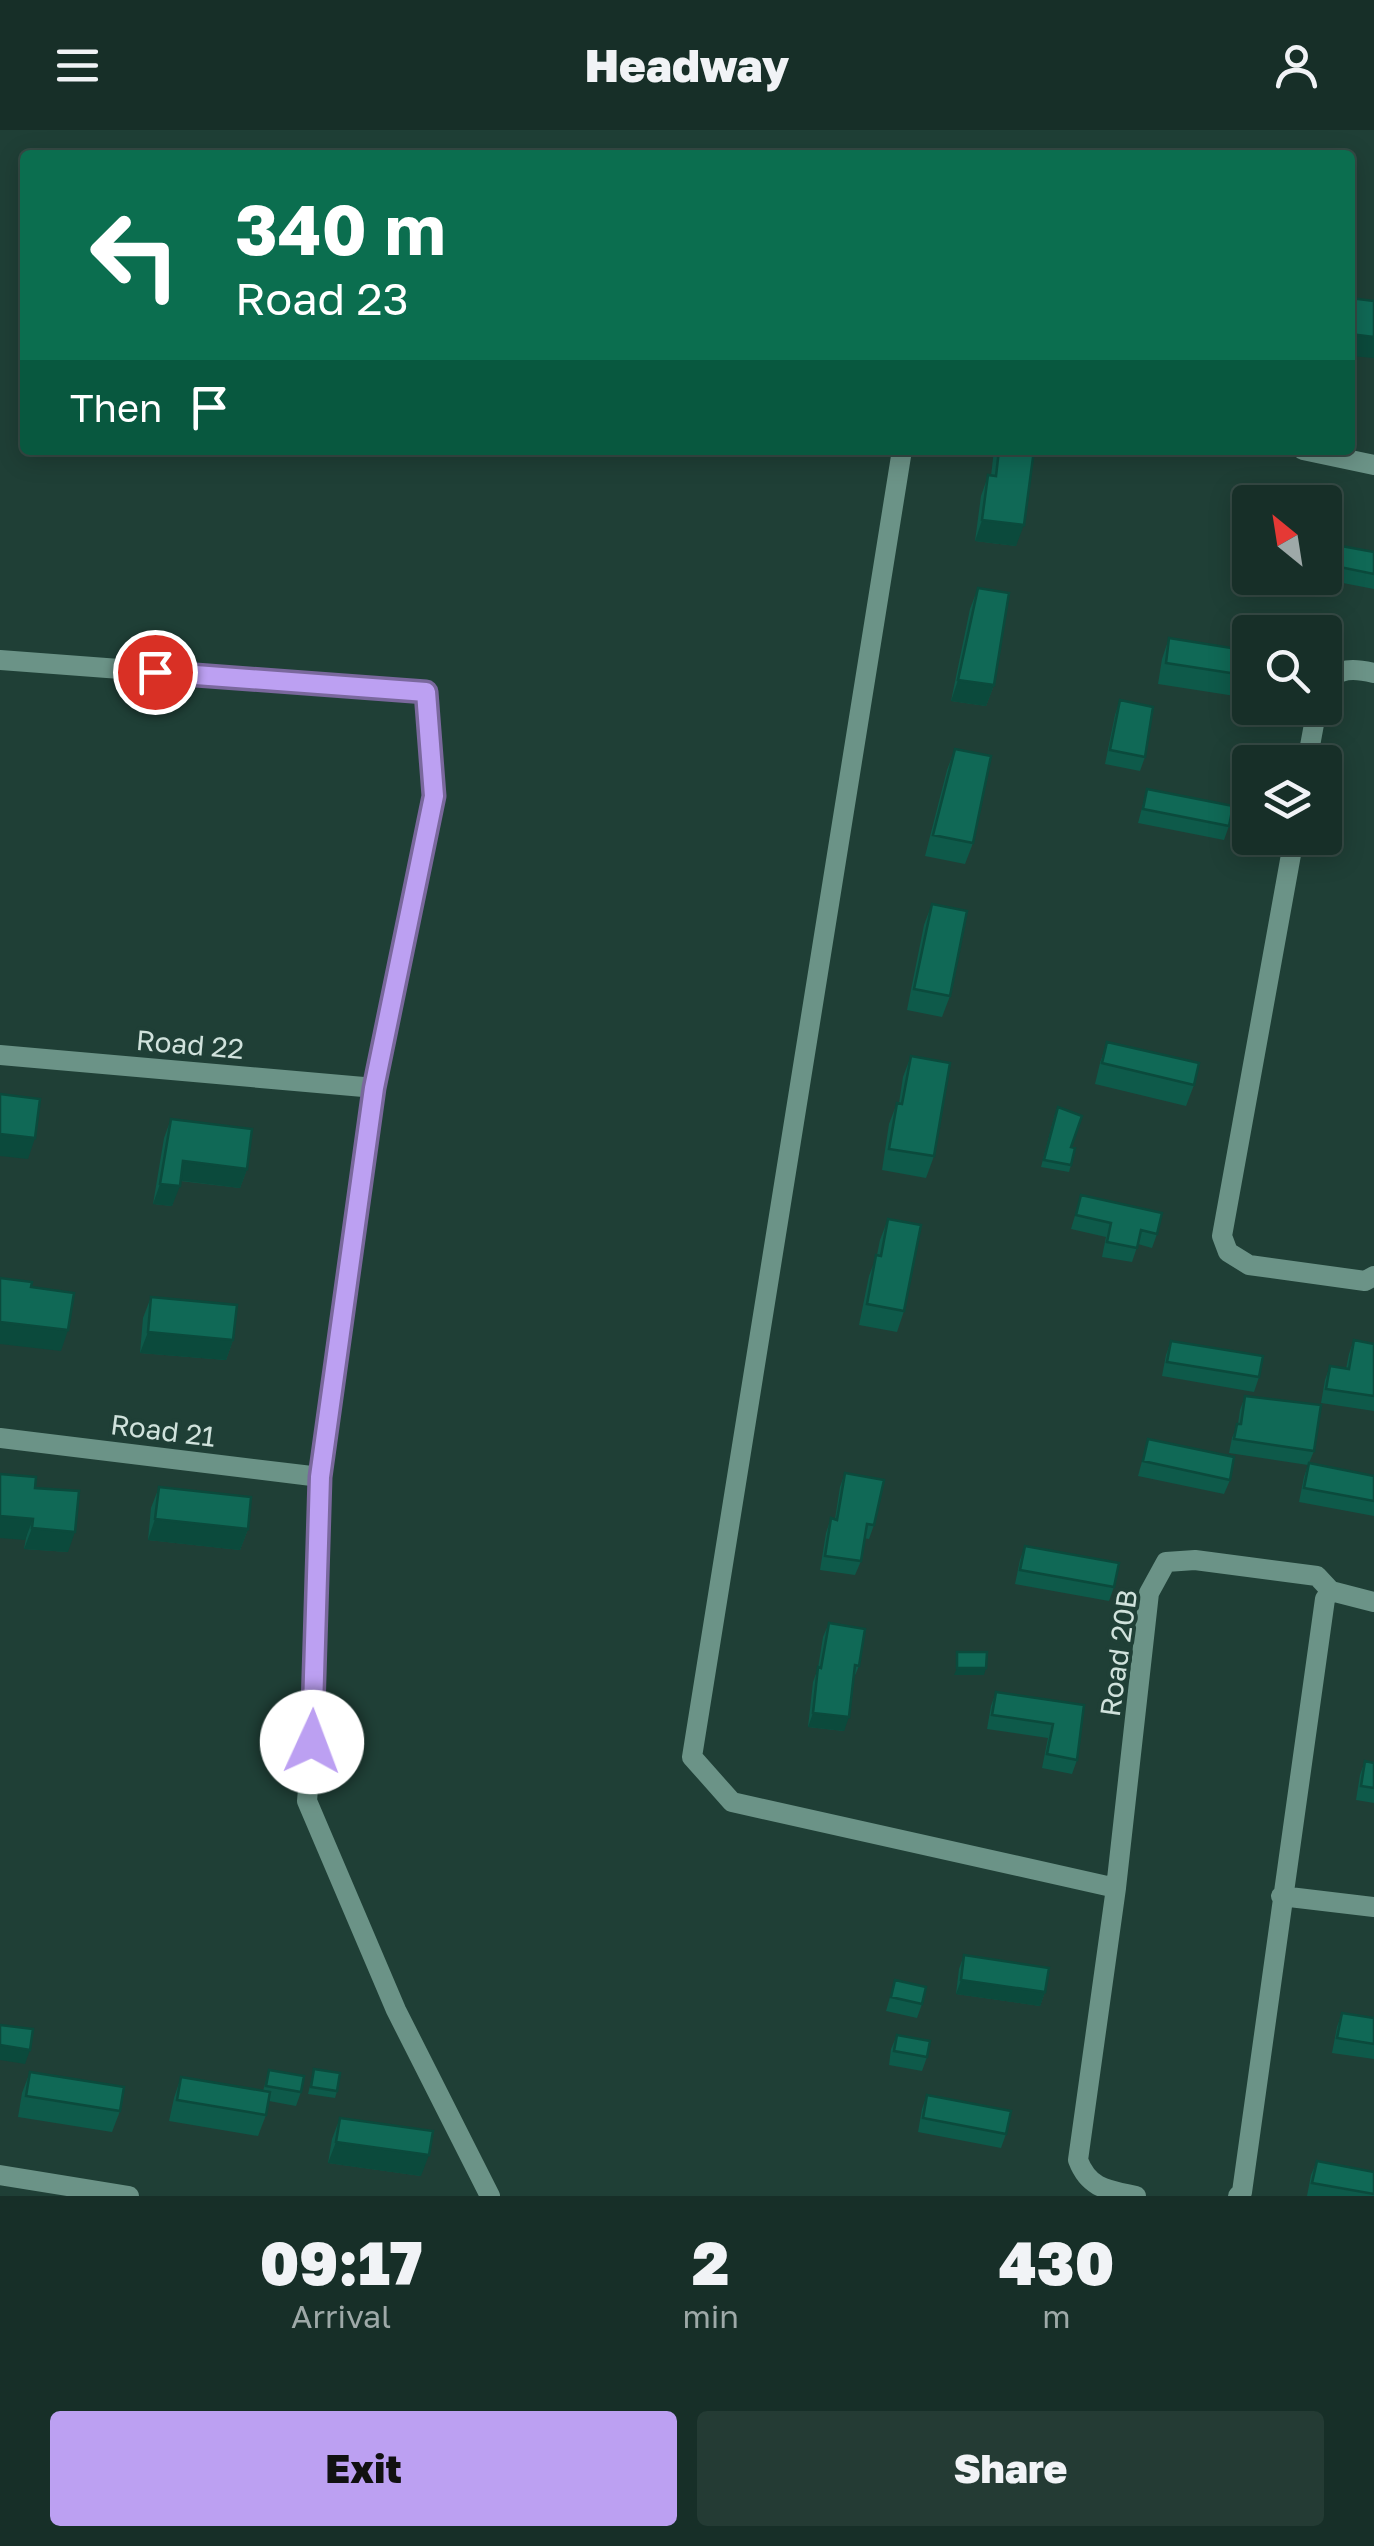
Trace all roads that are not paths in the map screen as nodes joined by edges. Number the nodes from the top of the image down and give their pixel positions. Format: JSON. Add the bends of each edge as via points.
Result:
{"nodes":[{"id":1,"x":901,"y":455,"type":"edge"},
{"id":2,"x":1327,"y":455,"type":"edge"},
{"id":3,"x":1374,"y":465,"type":"edge"},
{"id":4,"x":0,"y":660,"type":"edge"},
{"id":5,"x":1342,"y":672,"type":"edge"},
{"id":6,"x":1374,"y":673,"type":"edge"},
{"id":7,"x":1291,"y":855,"type":"edge"},
{"id":8,"x":0,"y":1055,"type":"edge"},
{"id":9,"x":374,"y":1088,"type":"junction"},
{"id":10,"x":1374,"y":1276,"type":"edge"},
{"id":11,"x":0,"y":1438,"type":"edge"},
{"id":12,"x":320,"y":1477,"type":"junction"},
{"id":13,"x":1332,"y":1591,"type":"junction"},
{"id":14,"x":1374,"y":1602,"type":"edge"},
{"id":15,"x":1116,"y":1888,"type":"junction"},
{"id":16,"x":1282,"y":1896,"type":"junction"},
{"id":17,"x":1374,"y":1907,"type":"edge"},
{"id":18,"x":471,"y":2162,"type":"junction"},
{"id":19,"x":0,"y":2175,"type":"edge"},
{"id":20,"x":129,"y":2196,"type":"edge"},
{"id":21,"x":469,"y":2196,"type":"edge"},
{"id":22,"x":490,"y":2196,"type":"edge"},
{"id":23,"x":1136,"y":2196,"type":"edge"},
{"id":24,"x":1238,"y":2196,"type":"edge"}],
"edges":[{"from":1,"to":15,"type":"street","via":[[692,1757],[732,1802]]},
{"from":2,"to":3,"type":"street"},
{"from":4,"to":9,"type":"street","via":[[426,692],[434,796]]},
{"from":5,"to":6,"type":"street"},
{"from":7,"to":10,"type":"street","via":[[1222,1236],[1228,1252],[1248,1265],[1365,1282]]},
{"from":8,"to":9,"type":"street","name":"Road 22"},
{"from":9,"to":12,"type":"street"},
{"from":11,"to":12,"type":"street","name":"Road 21"},
{"from":12,"to":18,"type":"street","via":[[307,1800],[396,2010]]},
{"from":13,"to":14,"type":"street"},
{"from":13,"to":15,"type":"street","name":"Road 20B","via":[[1318,1576],[1166,1562],[1150,1593]]},
{"from":13,"to":16,"type":"street","via":[[1325,1600]]},
{"from":15,"to":23,"type":"street","name":"Road 20B","via":[[1078,2160],[1097,2188]]},
{"from":16,"to":17,"type":"street"},
{"from":16,"to":24,"type":"street"},
{"from":18,"to":21,"type":"street"},
{"from":18,"to":22,"type":"street"},
{"from":19,"to":20,"type":"street"}]}
